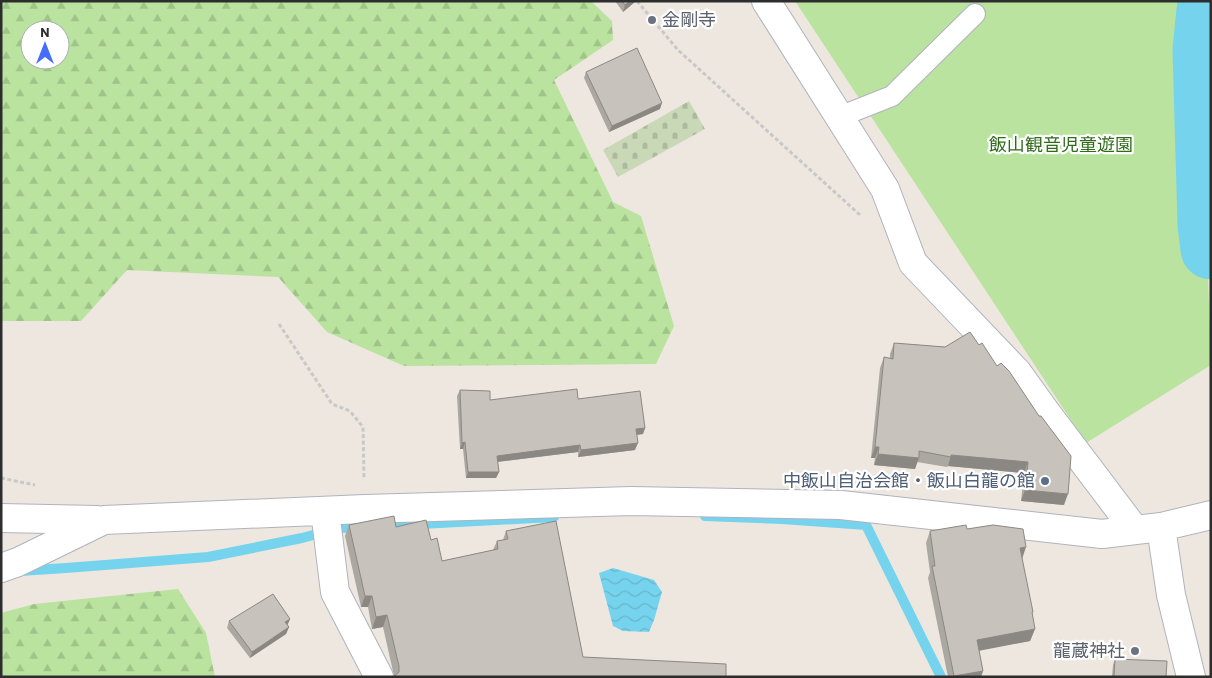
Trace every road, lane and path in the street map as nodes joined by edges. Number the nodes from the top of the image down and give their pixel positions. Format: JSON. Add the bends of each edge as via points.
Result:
{"nodes":[{"id":1,"x":637,"y":1,"type":"edge"},
{"id":2,"x":766,"y":1,"type":"edge"},
{"id":3,"x":975,"y":14,"type":"dead end"},
{"id":4,"x":839,"y":117,"type":"junction"},
{"id":5,"x":860,"y":216,"type":"dead end"},
{"id":6,"x":279,"y":324,"type":"dead end"},
{"id":7,"x":363,"y":465,"type":"dead end"},
{"id":8,"x":325,"y":511,"type":"junction"},
{"id":9,"x":1211,"y":515,"type":"edge"},
{"id":10,"x":1,"y":518,"type":"edge"},
{"id":11,"x":104,"y":520,"type":"junction"},
{"id":12,"x":1172,"y":525,"type":"junction"},
{"id":13,"x":1135,"y":530,"type":"junction"},
{"id":14,"x":1,"y":568,"type":"edge"},
{"id":15,"x":378,"y":677,"type":"edge"},
{"id":16,"x":1191,"y":677,"type":"edge"}],
"edges":[{"from":1,"to":5,"type":"path","via":[[678,50]]},
{"from":2,"to":4,"type":"street"},
{"from":3,"to":4,"type":"lane","via":[[892,96]]},
{"from":4,"to":13,"type":"street","via":[[885,189],[913,263],[1017,372]]},
{"from":6,"to":7,"type":"path","via":[[332,404],[350,411],[362,427]]},
{"from":8,"to":11,"type":"street"},
{"from":8,"to":13,"type":"street","via":[[631,500],[832,505],[1102,534]]},
{"from":8,"to":15,"type":"street","via":[[336,592]]},
{"from":9,"to":12,"type":"street"},
{"from":10,"to":11,"type":"street"},
{"from":11,"to":14,"type":"street"},
{"from":12,"to":13,"type":"street"},
{"from":12,"to":16,"type":"street","via":[[1171,595]]}]}
